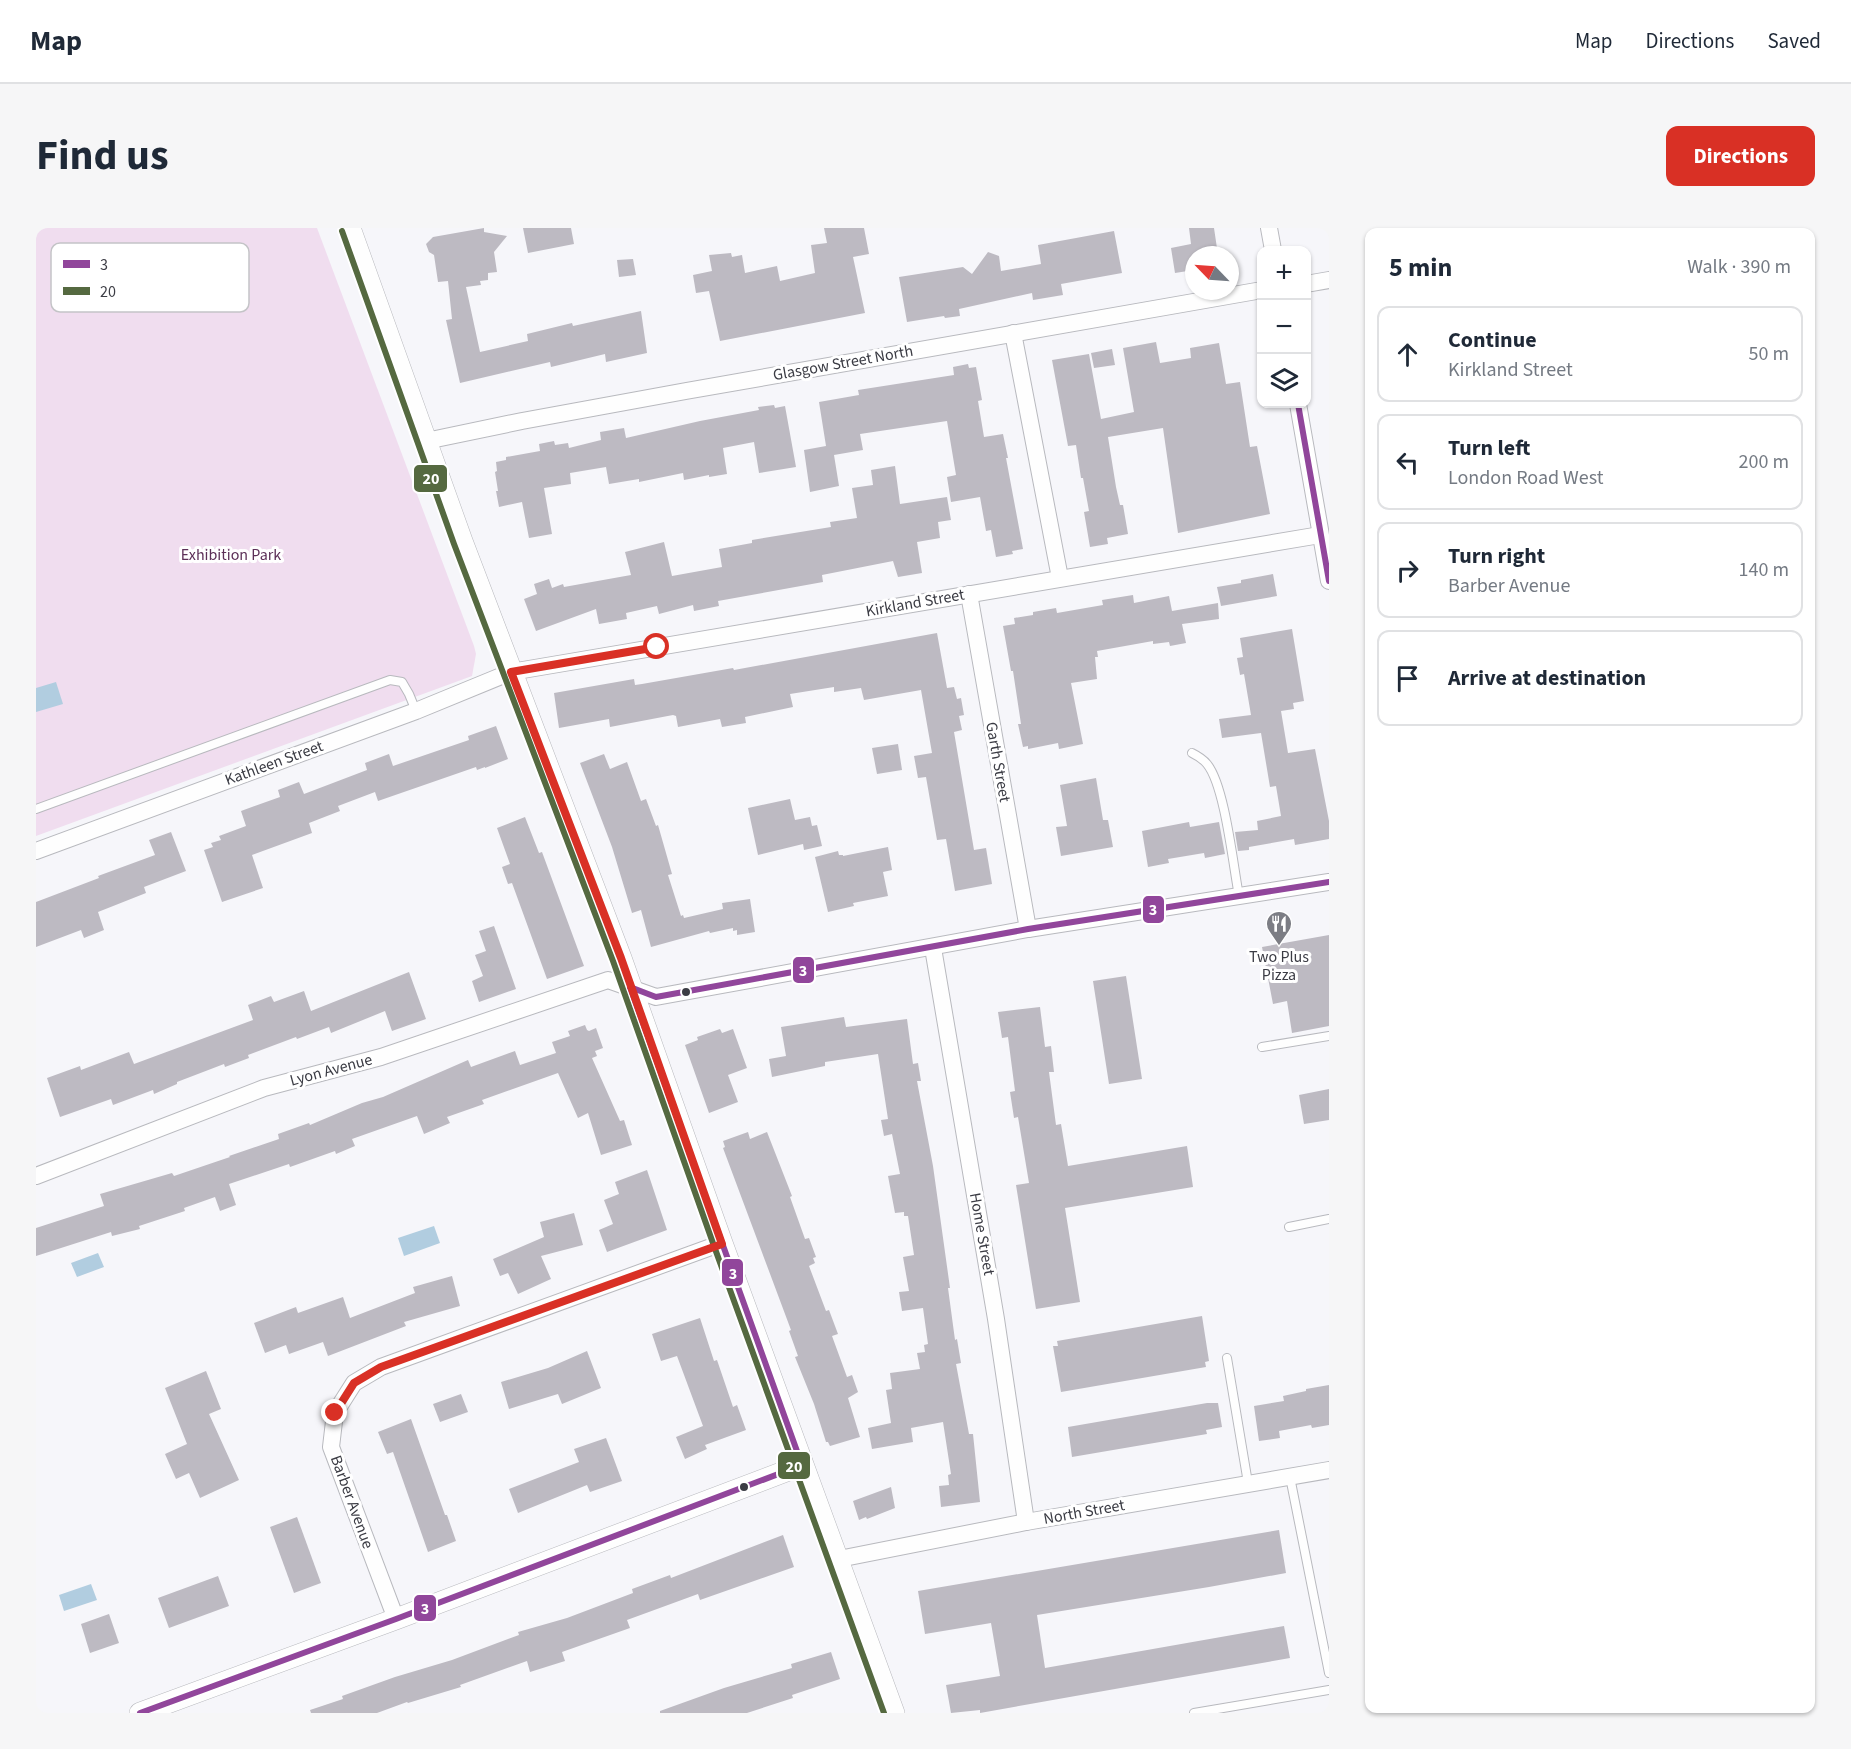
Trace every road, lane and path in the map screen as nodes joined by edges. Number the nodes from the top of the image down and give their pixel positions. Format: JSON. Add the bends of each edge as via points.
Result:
{"nodes":[{"id":1,"x":350,"y":228,"type":"edge"},
{"id":2,"x":1269,"y":228,"type":"edge"},
{"id":3,"x":1272,"y":246,"type":"edge"},
{"id":4,"x":1329,"y":280,"type":"edge"},
{"id":5,"x":1311,"y":283,"type":"edge"},
{"id":6,"x":1257,"y":291,"type":"edge"},
{"id":7,"x":1013,"y":333,"type":"junction"},
{"id":8,"x":1299,"y":408,"type":"edge"},
{"id":9,"x":426,"y":441,"type":"junction"},
{"id":10,"x":1320,"y":535,"type":"junction"},
{"id":11,"x":1060,"y":578,"type":"junction"},
{"id":12,"x":1329,"y":581,"type":"edge"},
{"id":13,"x":969,"y":594,"type":"junction"},
{"id":14,"x":511,"y":672,"type":"junction"},
{"id":15,"x":416,"y":711,"type":"junction"},
{"id":16,"x":1192,"y":753,"type":"dead end"},
{"id":17,"x":36,"y":809,"type":"edge"},
{"id":18,"x":36,"y":851,"type":"edge"},
{"id":19,"x":1329,"y":882,"type":"edge"},
{"id":20,"x":1239,"y":896,"type":"junction"},
{"id":21,"x":1028,"y":929,"type":"junction"},
{"id":22,"x":933,"y":948,"type":"junction"},
{"id":23,"x":630,"y":987,"type":"junction"},
{"id":24,"x":1329,"y":1036,"type":"edge"},
{"id":25,"x":1262,"y":1047,"type":"dead end"},
{"id":26,"x":36,"y":1176,"type":"edge"},
{"id":27,"x":1329,"y":1219,"type":"edge"},
{"id":28,"x":1289,"y":1227,"type":"dead end"},
{"id":29,"x":722,"y":1244,"type":"junction"},
{"id":30,"x":1227,"y":1358,"type":"dead end"},
{"id":31,"x":802,"y":1466,"type":"junction"},
{"id":32,"x":1329,"y":1470,"type":"edge"},
{"id":33,"x":1290,"y":1477,"type":"junction"},
{"id":34,"x":1248,"y":1483,"type":"junction"},
{"id":35,"x":1026,"y":1522,"type":"junction"},
{"id":36,"x":839,"y":1559,"type":"junction"},
{"id":37,"x":396,"y":1620,"type":"junction"},
{"id":38,"x":1329,"y":1673,"type":"edge"},
{"id":39,"x":1329,"y":1690,"type":"edge"},
{"id":40,"x":140,"y":1713,"type":"edge"},
{"id":41,"x":894,"y":1713,"type":"edge"},
{"id":42,"x":1194,"y":1713,"type":"edge"}],
"edges":[{"from":1,"to":9,"type":"street"},
{"from":2,"to":3,"type":"street"},
{"from":4,"to":5,"type":"street"},
{"from":6,"to":7,"type":"street","name":"Glasgow Street North"},
{"from":7,"to":9,"type":"street","name":"Glasgow Street North"},
{"from":7,"to":11,"type":"street"},
{"from":8,"to":10,"type":"street"},
{"from":9,"to":14,"type":"street"},
{"from":10,"to":11,"type":"street","name":"Kirkland Street"},
{"from":10,"to":12,"type":"street"},
{"from":11,"to":13,"type":"street","name":"Kirkland Street"},
{"from":13,"to":14,"type":"street","name":"Kirkland Street"},
{"from":13,"to":21,"type":"street","name":"Garth Street"},
{"from":14,"to":15,"type":"street","name":"Kathleen Street"},
{"from":14,"to":23,"type":"street"},
{"from":15,"to":17,"type":"lane","via":[[402,682],[390,680]]},
{"from":15,"to":18,"type":"street","name":"Kathleen Street"},
{"from":16,"to":20,"type":"lane","via":[[1208,765],[1221,796]]},
{"from":19,"to":20,"type":"street","name":"Lyon Avenue"},
{"from":20,"to":21,"type":"street","name":"Lyon Avenue"},
{"from":21,"to":22,"type":"street","name":"Lyon Avenue"},
{"from":22,"to":23,"type":"street","name":"Lyon Avenue","via":[[656,997]]},
{"from":22,"to":35,"type":"street","name":"Home Street"},
{"from":23,"to":26,"type":"street","name":"Lyon Avenue","via":[[608,980],[381,1057],[264,1088]]},
{"from":23,"to":29,"type":"street"},
{"from":24,"to":25,"type":"lane"},
{"from":27,"to":28,"type":"lane"},
{"from":29,"to":31,"type":"street"},
{"from":29,"to":37,"type":"street","name":"Barber Avenue","via":[[381,1367],[354,1383],[335,1413],[332,1447]]},
{"from":30,"to":34,"type":"lane"},
{"from":31,"to":36,"type":"street"},
{"from":31,"to":37,"type":"street"},
{"from":32,"to":33,"type":"street","name":"North Street"},
{"from":33,"to":34,"type":"street","name":"North Street"},
{"from":33,"to":38,"type":"lane"},
{"from":34,"to":35,"type":"street","name":"North Street"},
{"from":35,"to":36,"type":"street","name":"North Street"},
{"from":36,"to":41,"type":"street"},
{"from":37,"to":40,"type":"street"},
{"from":39,"to":42,"type":"lane"}]}
